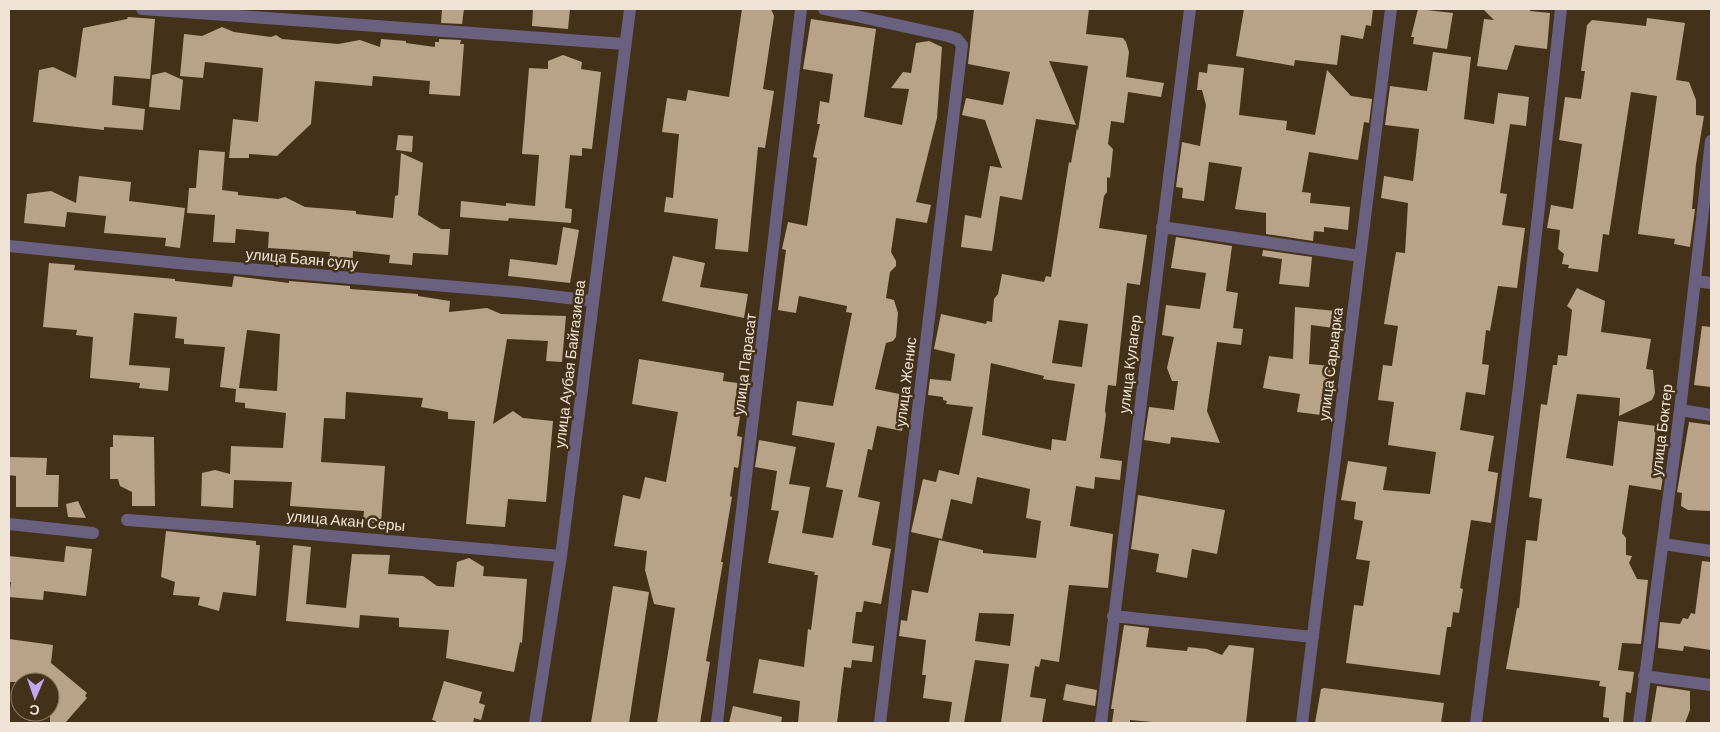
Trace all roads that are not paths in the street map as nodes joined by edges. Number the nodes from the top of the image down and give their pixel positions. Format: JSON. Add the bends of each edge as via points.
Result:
{"nodes":[{"id":1,"x":142,"y":9,"type":"edge"},
{"id":2,"x":630,"y":9,"type":"edge"},
{"id":3,"x":801,"y":9,"type":"edge"},
{"id":4,"x":824,"y":9,"type":"edge"},
{"id":5,"x":1190,"y":9,"type":"edge"},
{"id":6,"x":1391,"y":9,"type":"edge"},
{"id":7,"x":1561,"y":9,"type":"edge"},
{"id":8,"x":624,"y":44,"type":"junction"},
{"id":9,"x":1711,"y":141,"type":"edge"},
{"id":10,"x":1162,"y":227,"type":"junction"},
{"id":11,"x":9,"y":246,"type":"edge"},
{"id":12,"x":1360,"y":256,"type":"junction"},
{"id":13,"x":1695,"y":281,"type":"junction"},
{"id":14,"x":1711,"y":283,"type":"edge"},
{"id":15,"x":593,"y":301,"type":"junction"},
{"id":16,"x":1680,"y":410,"type":"junction"},
{"id":17,"x":1711,"y":414,"type":"edge"},
{"id":18,"x":127,"y":520,"type":"dead end"},
{"id":19,"x":9,"y":524,"type":"edge"},
{"id":20,"x":94,"y":533,"type":"dead end"},
{"id":21,"x":1663,"y":544,"type":"junction"},
{"id":22,"x":1711,"y":551,"type":"edge"},
{"id":23,"x":561,"y":556,"type":"junction"},
{"id":24,"x":1113,"y":616,"type":"junction"},
{"id":25,"x":1313,"y":637,"type":"junction"},
{"id":26,"x":1644,"y":676,"type":"junction"},
{"id":27,"x":1711,"y":686,"type":"edge"},
{"id":28,"x":535,"y":723,"type":"edge"},
{"id":29,"x":717,"y":723,"type":"edge"},
{"id":30,"x":880,"y":723,"type":"edge"},
{"id":31,"x":1101,"y":723,"type":"edge"},
{"id":32,"x":1302,"y":723,"type":"edge"},
{"id":33,"x":1476,"y":723,"type":"edge"},
{"id":34,"x":1639,"y":723,"type":"edge"}],
"edges":[{"from":1,"to":8,"type":"street"},
{"from":2,"to":8,"type":"street","name":"улица Аубая Байгазиева"},
{"from":3,"to":29,"type":"street","name":"улица Парасат"},
{"from":4,"to":30,"type":"street","name":"улица Женис","via":[[948,36],[962,45]]},
{"from":5,"to":10,"type":"street","name":"улица Кулагер"},
{"from":6,"to":12,"type":"street","name":"улица Сарыарка"},
{"from":7,"to":33,"type":"street","via":[[1519,386]]},
{"from":8,"to":15,"type":"street","name":"улица Аубая Байгазиева"},
{"from":9,"to":13,"type":"street","name":"улица Боктер"},
{"from":10,"to":12,"type":"street"},
{"from":10,"to":24,"type":"street","name":"улица Кулагер"},
{"from":11,"to":15,"type":"street","name":"улица Баян сулу"},
{"from":12,"to":25,"type":"street","name":"улица Сарыарка"},
{"from":13,"to":14,"type":"street"},
{"from":13,"to":16,"type":"street","name":"улица Боктер"},
{"from":15,"to":23,"type":"street","name":"улица Аубая Байгазиева"},
{"from":16,"to":17,"type":"street"},
{"from":16,"to":21,"type":"street","name":"улица Боктер"},
{"from":18,"to":23,"type":"street","name":"улица Акан Серы"},
{"from":19,"to":20,"type":"street"},
{"from":21,"to":22,"type":"street"},
{"from":21,"to":26,"type":"street","name":"улица Боктер"},
{"from":23,"to":28,"type":"street","name":"улица Аубая Байгазиева"},
{"from":24,"to":25,"type":"street"},
{"from":24,"to":31,"type":"street","name":"улица Кулагер"},
{"from":25,"to":32,"type":"street","name":"улица Сарыарка"},
{"from":26,"to":27,"type":"street"},
{"from":26,"to":34,"type":"street","name":"улица Боктер"}]}
